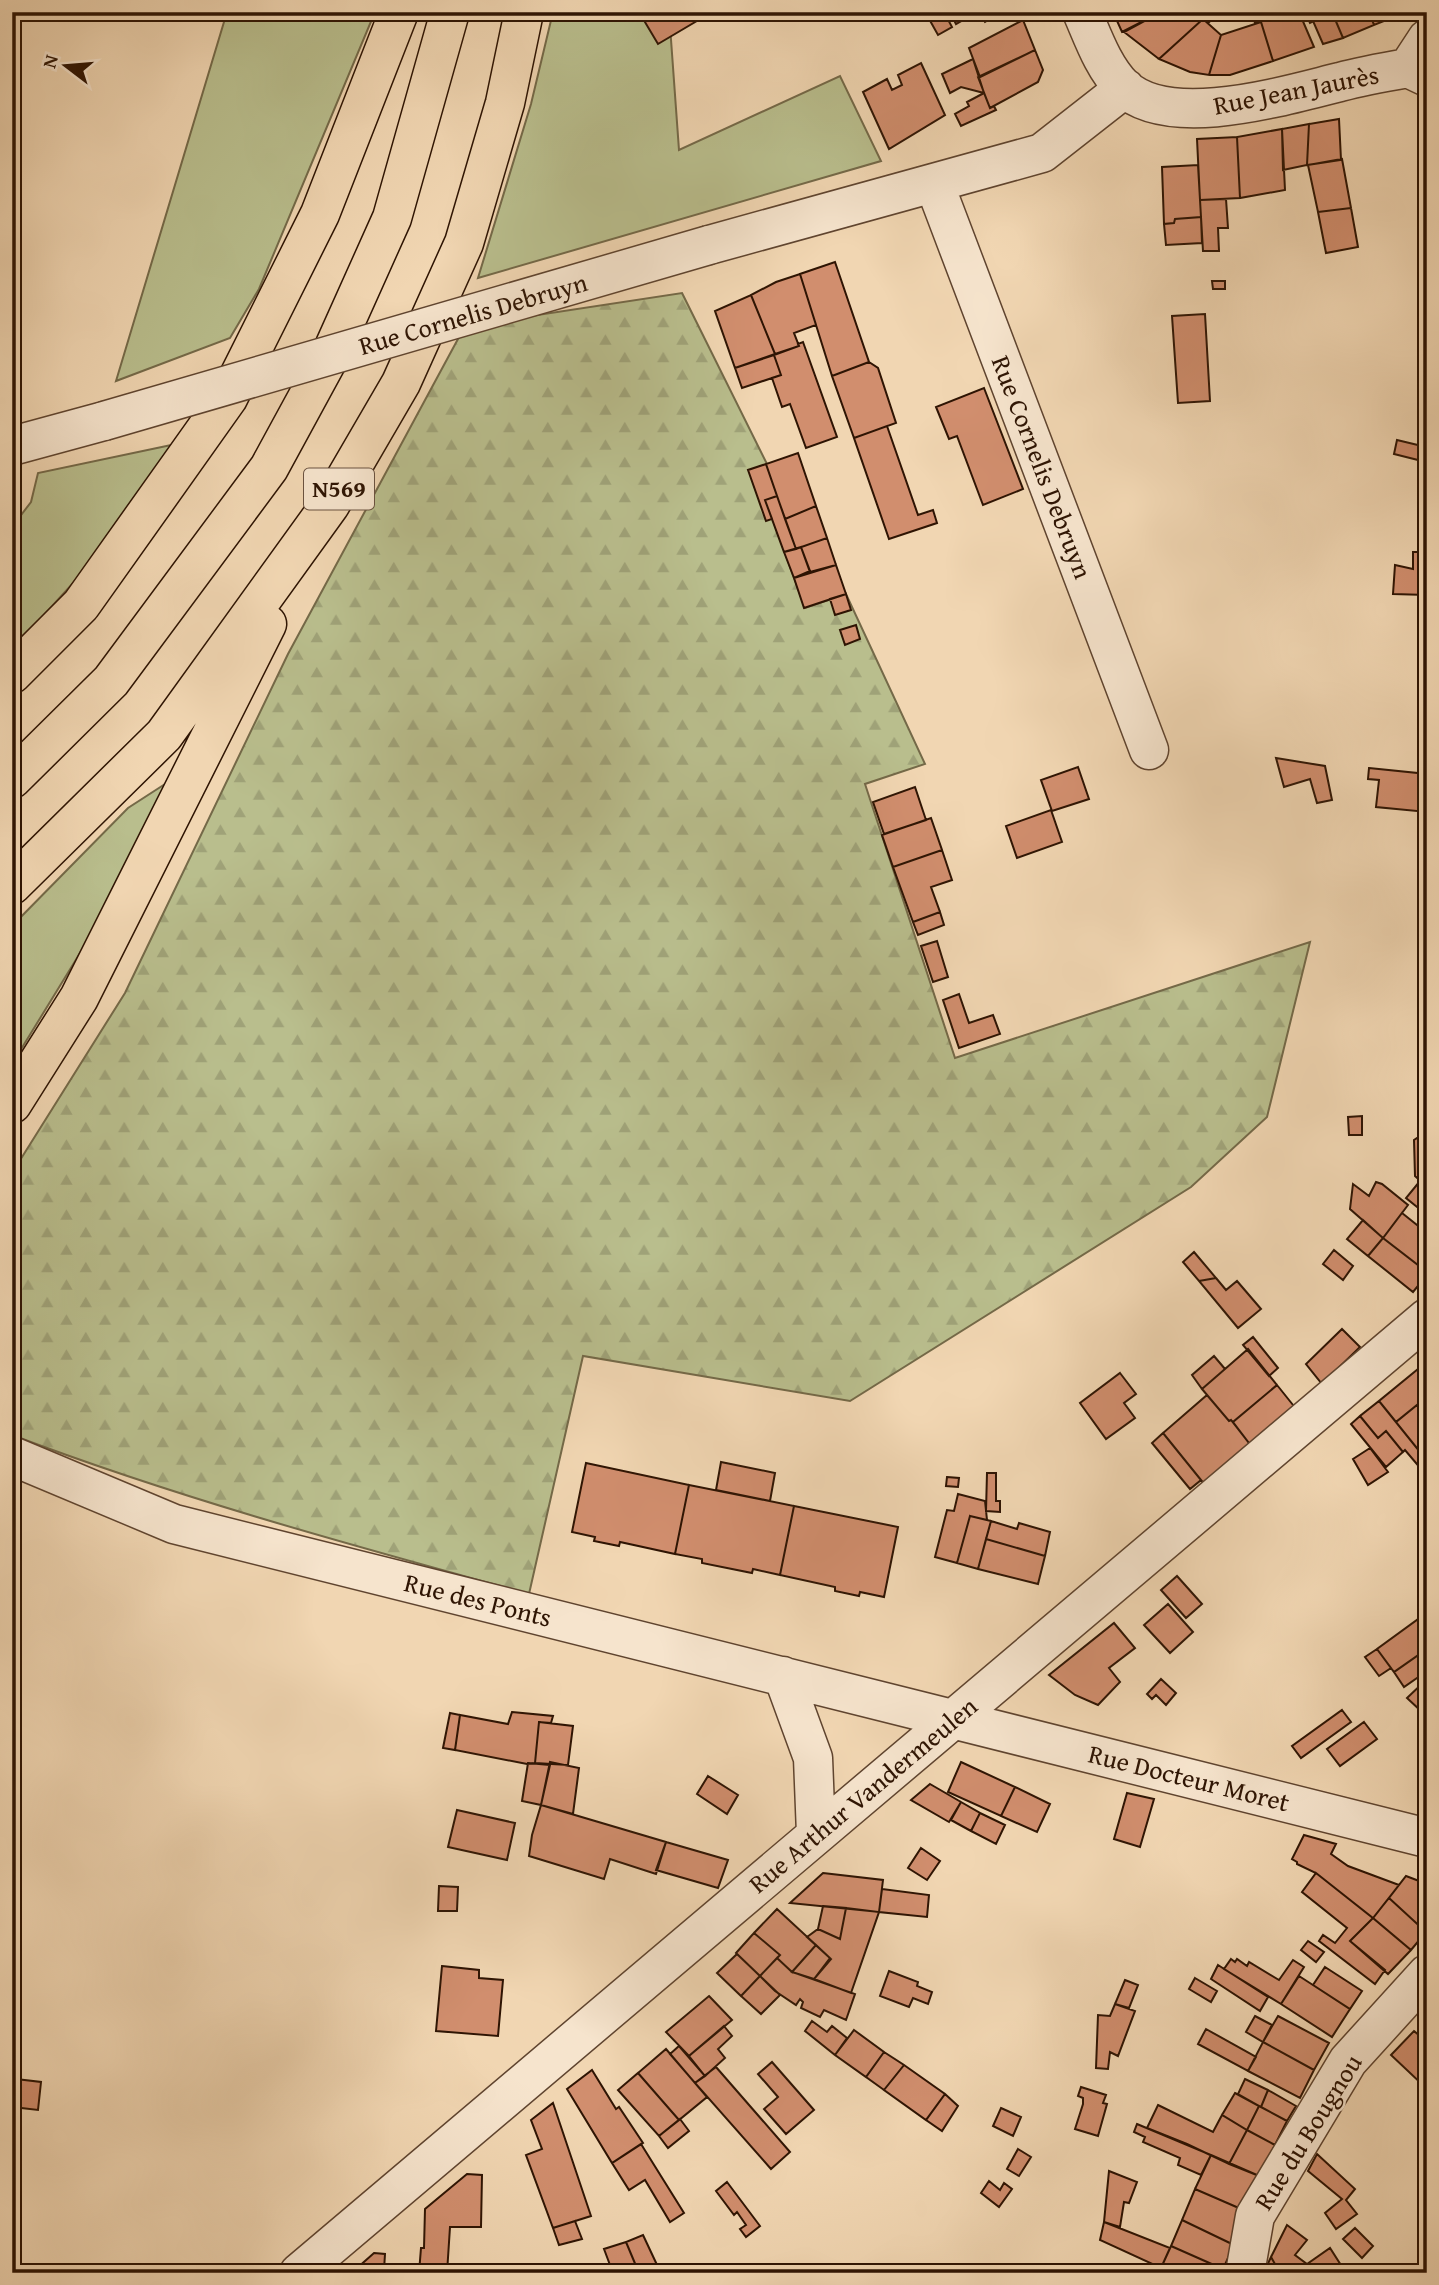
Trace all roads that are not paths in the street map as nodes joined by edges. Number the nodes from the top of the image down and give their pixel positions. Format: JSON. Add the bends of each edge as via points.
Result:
{"nodes":[{"id":1,"x":399,"y":12,"type":"edge"},
{"id":2,"x":450,"y":12,"type":"edge"},
{"id":3,"x":524,"y":12,"type":"edge"},
{"id":4,"x":1082,"y":12,"type":"edge"},
{"id":5,"x":1420,"y":61,"type":"edge"},
{"id":6,"x":1125,"y":88,"type":"junction"},
{"id":7,"x":934,"y":183,"type":"junction"},
{"id":8,"x":12,"y":446,"type":"edge"},
{"id":9,"x":319,"y":520,"type":"junction"},
{"id":10,"x":12,"y":674,"type":"edge"},
{"id":11,"x":1149,"y":750,"type":"dead end"},
{"id":12,"x":12,"y":779,"type":"edge"},
{"id":13,"x":12,"y":885,"type":"edge"},
{"id":14,"x":12,"y":1104,"type":"edge"},
{"id":15,"x":1427,"y":1318,"type":"edge"},
{"id":16,"x":12,"y":1456,"type":"edge"},
{"id":17,"x":783,"y":1676,"type":"junction"},
{"id":18,"x":952,"y":1719,"type":"junction"},
{"id":19,"x":816,"y":1834,"type":"junction"},
{"id":20,"x":1427,"y":1838,"type":"edge"},
{"id":21,"x":1427,"y":1974,"type":"edge"},
{"id":22,"x":299,"y":2273,"type":"edge"},
{"id":23,"x":1245,"y":2273,"type":"edge"}],
"edges":[{"from":1,"to":10,"type":"highway","via":[[320,214],[228,398],[80,605]]},
{"from":2,"to":12,"type":"highway","number":"N569","via":[[392,218],[331,354],[269,468],[111,681]]},
{"from":3,"to":9,"type":"highway","number":"N569","via":[[505,103],[464,243],[401,383]]},
{"from":4,"to":6,"type":"street","via":[[1108,67]]},
{"from":5,"to":6,"type":"street","name":"Rue Jean Jaurès","via":[[1213,108],[1156,102]]},
{"from":6,"to":7,"type":"street","name":"Rue Cornelis Debruyn","via":[[1042,153]]},
{"from":7,"to":8,"type":"street","name":"Rue Cornelis Debruyn","bridge":true},
{"from":7,"to":11,"type":"street","name":"Rue Cornelis Debruyn"},
{"from":9,"to":13,"type":"highway","number":"N569","via":[[164,735]]},
{"from":9,"to":14,"type":"highway","via":[[79,998]]},
{"from":15,"to":18,"type":"street","name":"Rue Arthur Vandermeulen"},
{"from":16,"to":17,"type":"street","name":"Rue des Ponts","via":[[174,1524]]},
{"from":17,"to":18,"type":"street","name":"Rue des Ponts"},
{"from":17,"to":19,"type":"street","via":[[813,1758]]},
{"from":18,"to":19,"type":"street","name":"Rue Arthur Vandermeulen"},
{"from":18,"to":20,"type":"street","name":"Rue Docteur Moret"},
{"from":19,"to":22,"type":"street","name":"Rue Arthur Vandermeulen"},
{"from":21,"to":23,"type":"street","name":"Rue du Bougnou","via":[[1348,2061],[1255,2216]]}]}
